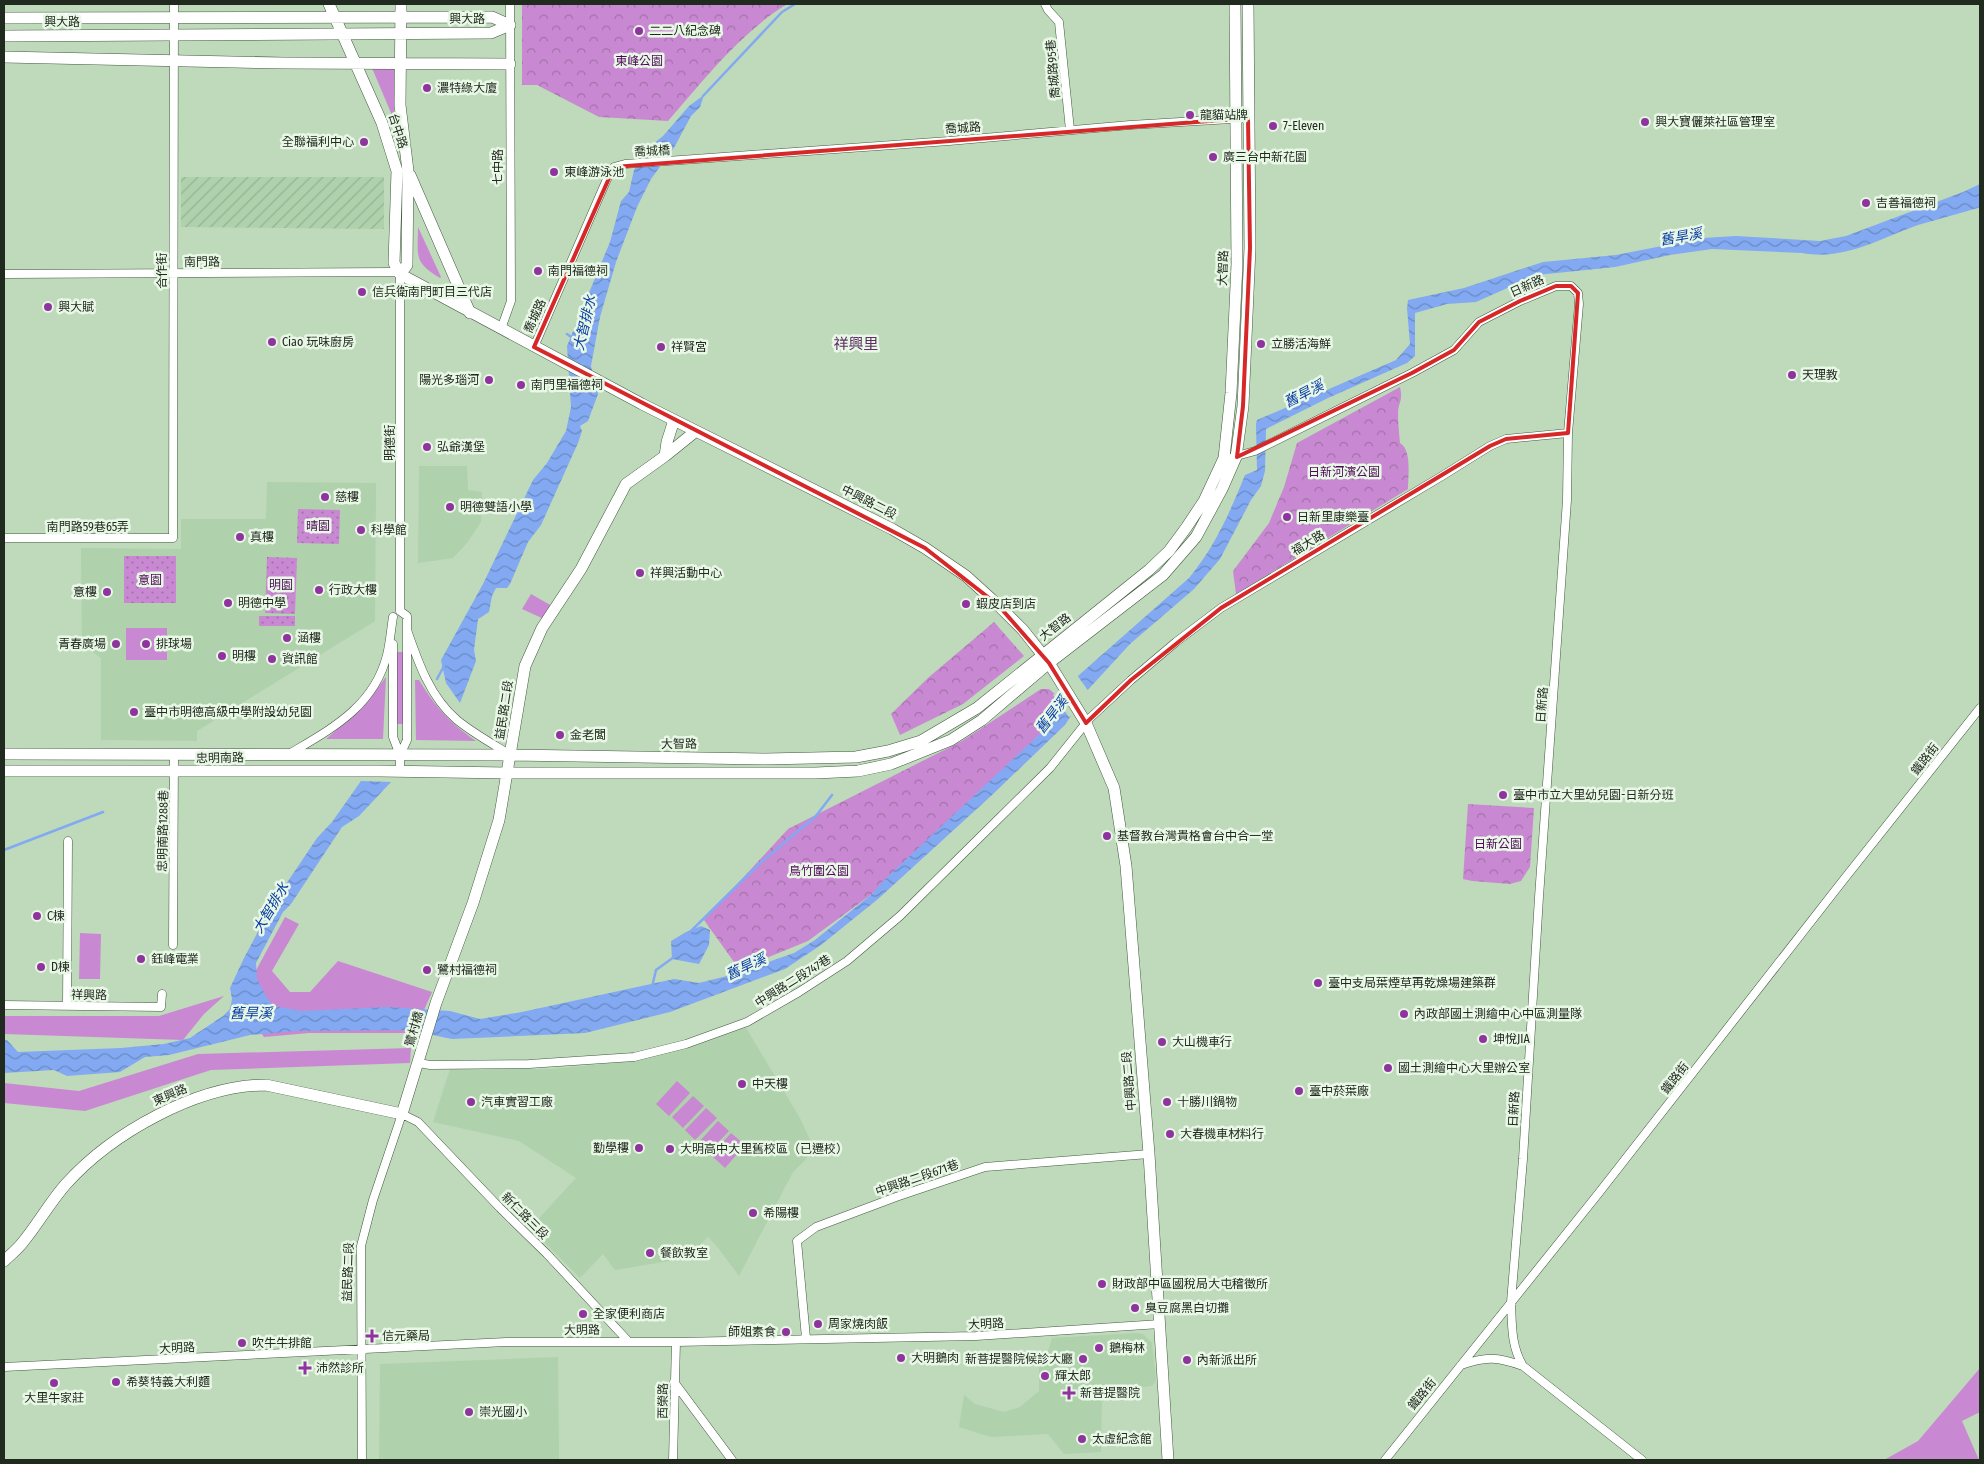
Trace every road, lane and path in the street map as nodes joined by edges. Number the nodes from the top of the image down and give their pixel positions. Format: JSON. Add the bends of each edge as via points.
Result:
{"nodes":[{"id":1,"x":174,"y":4,"type":"edge"},
{"id":2,"x":329,"y":4,"type":"edge"},
{"id":3,"x":401,"y":4,"type":"edge"},
{"id":4,"x":510,"y":4,"type":"edge"},
{"id":5,"x":1235,"y":4,"type":"edge"},
{"id":6,"x":1248,"y":4,"type":"edge"},
{"id":7,"x":1047,"y":7,"type":"edge"},
{"id":8,"x":335,"y":17,"type":"junction"},
{"id":9,"x":401,"y":17,"type":"junction"},
{"id":10,"x":4,"y":18,"type":"edge"},
{"id":11,"x":174,"y":18,"type":"junction"},
{"id":12,"x":510,"y":25,"type":"junction"},
{"id":13,"x":342,"y":33,"type":"junction"},
{"id":14,"x":401,"y":33,"type":"junction"},
{"id":15,"x":174,"y":35,"type":"junction"},
{"id":16,"x":4,"y":36,"type":"edge"},
{"id":17,"x":4,"y":57,"type":"edge"},
{"id":18,"x":174,"y":59,"type":"junction"},
{"id":19,"x":356,"y":63,"type":"junction"},
{"id":20,"x":400,"y":63,"type":"junction"},
{"id":21,"x":510,"y":64,"type":"junction"},
{"id":22,"x":1248,"y":118,"type":"junction"},
{"id":23,"x":1235,"y":119,"type":"junction"},
{"id":24,"x":1070,"y":130,"type":"junction"},
{"id":25,"x":680,"y":160,"type":"joint"},
{"id":26,"x":625,"y":164,"type":"joint"},
{"id":27,"x":408,"y":171,"type":"junction"},
{"id":28,"x":173,"y":273,"type":"junction"},
{"id":29,"x":4,"y":274,"type":"edge"},
{"id":30,"x":400,"y":274,"type":"junction"},
{"id":31,"x":470,"y":313,"type":"junction"},
{"id":32,"x":501,"y":329,"type":"junction"},
{"id":33,"x":538,"y":349,"type":"junction"},
{"id":34,"x":674,"y":420,"type":"junction"},
{"id":35,"x":696,"y":431,"type":"junction"},
{"id":36,"x":1568,"y":433,"type":"junction"},
{"id":37,"x":666,"y":456,"type":"junction"},
{"id":38,"x":1236,"y":457,"type":"junction"},
{"id":39,"x":1224,"y":458,"type":"junction"},
{"id":40,"x":4,"y":538,"type":"edge"},
{"id":41,"x":173,"y":538,"type":"joint"},
{"id":42,"x":400,"y":611,"type":"junction"},
{"id":43,"x":393,"y":617,"type":"junction"},
{"id":44,"x":407,"y":630,"type":"junction"},
{"id":45,"x":1046,"y":659,"type":"junction"},
{"id":46,"x":1980,"y":708,"type":"edge"},
{"id":47,"x":1086,"y":723,"type":"junction"},
{"id":48,"x":4,"y":754,"type":"edge"},
{"id":49,"x":286,"y":755,"type":"junction"},
{"id":50,"x":400,"y":755,"type":"junction"},
{"id":51,"x":510,"y":755,"type":"junction"},
{"id":52,"x":174,"y":756,"type":"junction"},
{"id":53,"x":4,"y":771,"type":"edge"},
{"id":54,"x":400,"y":771,"type":"junction"},
{"id":55,"x":436,"y":771,"type":"joint"},
{"id":56,"x":175,"y":772,"type":"junction"},
{"id":57,"x":508,"y":773,"type":"junction"},
{"id":58,"x":68,"y":841,"type":"dead end"},
{"id":59,"x":173,"y":945,"type":"dead end"},
{"id":60,"x":162,"y":994,"type":"dead end"},
{"id":61,"x":436,"y":1003,"type":"joint"},
{"id":62,"x":4,"y":1006,"type":"edge"},
{"id":63,"x":67,"y":1006,"type":"junction"},
{"id":64,"x":419,"y":1063,"type":"junction"},
{"id":65,"x":402,"y":1114,"type":"junction"},
{"id":66,"x":1149,"y":1154,"type":"junction"},
{"id":67,"x":4,"y":1261,"type":"edge"},
{"id":68,"x":1511,"y":1302,"type":"junction"},
{"id":69,"x":1160,"y":1324,"type":"junction"},
{"id":70,"x":806,"y":1338,"type":"junction"},
{"id":71,"x":628,"y":1341,"type":"junction"},
{"id":72,"x":676,"y":1342,"type":"junction"},
{"id":73,"x":361,"y":1350,"type":"junction"},
{"id":74,"x":1461,"y":1364,"type":"junction"},
{"id":75,"x":1523,"y":1366,"type":"junction"},
{"id":76,"x":4,"y":1367,"type":"edge"},
{"id":77,"x":674,"y":1382,"type":"junction"},
{"id":78,"x":362,"y":1460,"type":"edge"},
{"id":79,"x":674,"y":1460,"type":"edge"},
{"id":80,"x":732,"y":1460,"type":"edge"},
{"id":81,"x":1168,"y":1460,"type":"edge"},
{"id":82,"x":1385,"y":1460,"type":"edge"},
{"id":83,"x":1642,"y":1460,"type":"edge"}],
"edges":[{"from":1,"to":11,"type":"street","name":"合作街"},
{"from":2,"to":8,"type":"street","name":"台中路"},
{"from":3,"to":9,"type":"street","name":"台中路"},
{"from":4,"to":12,"type":"street","name":"七中路"},
{"from":5,"to":23,"type":"street","name":"大智路"},
{"from":6,"to":22,"type":"street","name":"大智路"},
{"from":7,"to":24,"type":"street","name":"喬城路95巷","via":[[1060,22]]},
{"from":8,"to":9,"type":"street","name":"興大路"},
{"from":8,"to":11,"type":"street","name":"興大路"},
{"from":8,"to":13,"type":"street","name":"台中路"},
{"from":9,"to":12,"type":"street","name":"興大路","via":[[492,16]]},
{"from":9,"to":14,"type":"street","name":"台中路"},
{"from":10,"to":11,"type":"street","name":"興大路"},
{"from":11,"to":15,"type":"street","name":"合作街"},
{"from":12,"to":14,"type":"street","name":"興大路","via":[[491,33]]},
{"from":12,"to":21,"type":"street","name":"七中路"},
{"from":13,"to":14,"type":"street","name":"興大路"},
{"from":13,"to":15,"type":"street","name":"興大路"},
{"from":13,"to":19,"type":"street","name":"台中路"},
{"from":14,"to":20,"type":"street","name":"台中路"},
{"from":15,"to":16,"type":"street","name":"興大路"},
{"from":15,"to":18,"type":"street","name":"合作街"},
{"from":17,"to":18,"type":"street"},
{"from":18,"to":19,"type":"street"},
{"from":18,"to":28,"type":"street","name":"合作街"},
{"from":19,"to":20,"type":"street"},
{"from":19,"to":30,"type":"street","name":"台中路","via":[[382,123],[396,171],[394,263]]},
{"from":20,"to":21,"type":"street"},
{"from":20,"to":27,"type":"street","name":"台中路","via":[[400,105]]},
{"from":21,"to":32,"type":"street","name":"七中路","via":[[510,301]]},
{"from":22,"to":23,"type":"street","name":"喬城路"},
{"from":22,"to":38,"type":"street","name":"大智路","via":[[1250,248],[1243,406]]},
{"from":23,"to":24,"type":"street","name":"喬城路"},
{"from":23,"to":39,"type":"street","name":"大智路","via":[[1237,264],[1231,393]]},
{"from":24,"to":25,"type":"street","name":"喬城路"},
{"from":25,"to":26,"type":"street","name":"喬城橋"},
{"from":26,"to":33,"type":"street","name":"喬城路","via":[[614,167],[607,179]]},
{"from":27,"to":30,"type":"street","name":"台中路","via":[[407,265]]},
{"from":27,"to":31,"type":"street","name":"台中路"},
{"from":28,"to":29,"type":"street","name":"南門路"},
{"from":28,"to":30,"type":"street","name":"南門路"},
{"from":28,"to":41,"type":"street","name":"合作街"},
{"from":30,"to":31,"type":"street"},
{"from":30,"to":42,"type":"street","name":"明德街"},
{"from":31,"to":32,"type":"street"},
{"from":32,"to":33,"type":"street"},
{"from":33,"to":34,"type":"street","name":"中興路二段"},
{"from":34,"to":35,"type":"street","name":"中興路二段"},
{"from":34,"to":37,"type":"street"},
{"from":35,"to":37,"type":"street","name":"益民路二段"},
{"from":35,"to":45,"type":"street","name":"中興路二段","via":[[925,548],[966,576],[998,605]]},
{"from":36,"to":38,"type":"street","name":"日新路","via":[[1579,304],[1578,293],[1571,286],[1564,285],[1544,290],[1479,322],[1454,350],[1412,374],[1255,451]]},
{"from":36,"to":47,"type":"street","name":"福大路","via":[[1506,439],[1490,446],[1221,608],[1131,680]]},
{"from":36,"to":68,"type":"street","name":"日新路","via":[[1566,519]]},
{"from":37,"to":51,"type":"street","name":"益民路二段","via":[[626,484],[580,569],[542,628],[525,666]]},
{"from":38,"to":39,"type":"street","name":"日新路"},
{"from":38,"to":45,"type":"street","name":"大智路","via":[[1196,537],[1163,575]]},
{"from":39,"to":45,"type":"street","name":"大智路","via":[[1204,501],[1169,551]]},
{"from":40,"to":41,"type":"street","name":"南門路59巷65弄"},
{"from":42,"to":43,"type":"street"},
{"from":42,"to":44,"type":"street","name":"明德街","via":[[407,616]]},
{"from":43,"to":49,"type":"street","via":[[388,654],[371,691],[345,719]]},
{"from":43,"to":50,"type":"street","name":"明德街","via":[[393,736]]},
{"from":44,"to":50,"type":"street","name":"明德街","via":[[407,740]]},
{"from":44,"to":51,"type":"street","via":[[422,673],[445,708],[457,720]]},
{"from":45,"to":47,"type":"street","name":"中興路二段"},
{"from":45,"to":51,"type":"street","name":"大智路","via":[[977,708],[921,741],[856,757],[766,759]]},
{"from":45,"to":57,"type":"street","name":"大智路","via":[[982,720],[967,730],[951,740],[883,766],[858,771],[805,773]]},
{"from":46,"to":68,"type":"street","name":"鐵路街"},
{"from":47,"to":64,"type":"street","name":"中興路二段747巷","via":[[1017,803],[914,904],[847,961],[747,1022],[687,1045],[634,1057],[504,1066]]},
{"from":47,"to":66,"type":"street","name":"中興路二段","via":[[1114,788],[1126,866]]},
{"from":48,"to":52,"type":"street","name":"忠明南路"},
{"from":49,"to":50,"type":"street","name":"忠明南路"},
{"from":49,"to":52,"type":"street","name":"忠明南路"},
{"from":50,"to":51,"type":"street","name":"大智路"},
{"from":50,"to":54,"type":"street","name":"明德街"},
{"from":51,"to":57,"type":"street","name":"益民路二段"},
{"from":52,"to":56,"type":"street","name":"忠明南路1288巷"},
{"from":53,"to":56,"type":"street","name":"忠明南路"},
{"from":54,"to":55,"type":"street","name":"忠明南路"},
{"from":54,"to":56,"type":"street","name":"忠明南路"},
{"from":55,"to":57,"type":"street","name":"大智路"},
{"from":56,"to":59,"type":"street","name":"忠明南路1288巷"},
{"from":57,"to":61,"type":"street","name":"益民路二段","via":[[499,820]]},
{"from":58,"to":63,"type":"street"},
{"from":60,"to":63,"type":"street","name":"祥興路","via":[[161,1007]]},
{"from":61,"to":64,"type":"street","name":"鷺村橋"},
{"from":62,"to":63,"type":"street","name":"祥興路"},
{"from":64,"to":65,"type":"street","name":"益民路二段"},
{"from":65,"to":67,"type":"street","name":"東興路","via":[[266,1084],[248,1084],[203,1096],[145,1121],[115,1141],[67,1184],[23,1243]]},
{"from":65,"to":71,"type":"street","name":"新仁路三段","via":[[418,1122]]},
{"from":65,"to":73,"type":"street","name":"益民路二段","via":[[360,1246]]},
{"from":66,"to":69,"type":"street","name":"中興路二段"},
{"from":66,"to":70,"type":"street","name":"中興路二段671巷","via":[[985,1167],[816,1227],[798,1241]]},
{"from":68,"to":74,"type":"street","name":"鐵路街"},
{"from":68,"to":75,"type":"street","name":"日新路","via":[[1513,1342]]},
{"from":69,"to":70,"type":"street","name":"大明路","via":[[976,1336]]},
{"from":69,"to":81,"type":"street","name":"中興路二段","via":[[1160,1381]]},
{"from":70,"to":72,"type":"street","name":"大明路"},
{"from":71,"to":72,"type":"street","name":"大明路"},
{"from":71,"to":73,"type":"street","name":"大明路","via":[[506,1342]]},
{"from":72,"to":77,"type":"street","name":"西榮路"},
{"from":73,"to":76,"type":"street","name":"大明路"},
{"from":73,"to":78,"type":"street","name":"益民路二段"},
{"from":74,"to":75,"type":"street","via":[[1491,1358]]},
{"from":74,"to":82,"type":"street","name":"鐵路街"},
{"from":75,"to":83,"type":"street","name":"日新路"},
{"from":77,"to":79,"type":"street","name":"西榮路"},
{"from":77,"to":80,"type":"street"}]}
